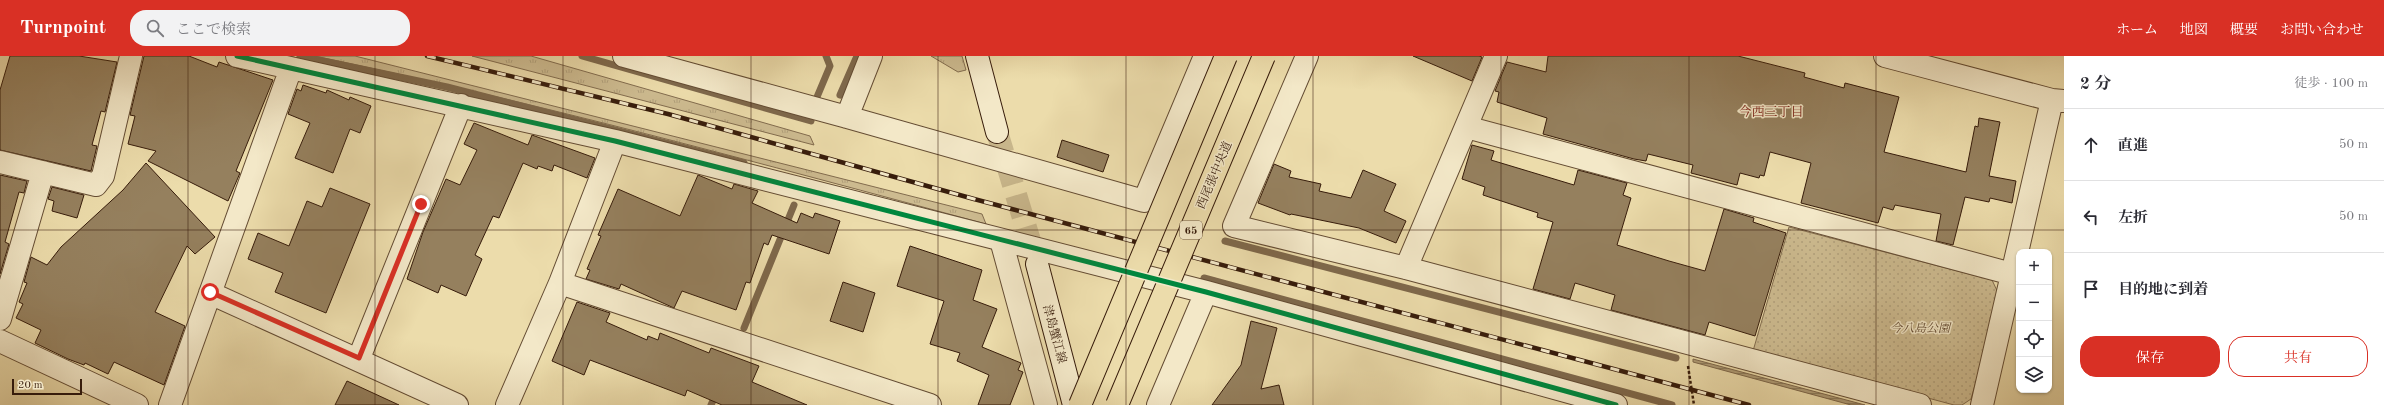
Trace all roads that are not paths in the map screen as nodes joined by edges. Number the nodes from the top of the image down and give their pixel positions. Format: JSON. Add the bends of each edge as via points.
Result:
{"nodes":[{"id":1,"x":131,"y":56,"type":"edge"},
{"id":2,"x":237,"y":56,"type":"edge"},
{"id":3,"x":624,"y":56,"type":"edge"},
{"id":4,"x":872,"y":56,"type":"edge"},
{"id":5,"x":977,"y":56,"type":"edge"},
{"id":6,"x":1205,"y":56,"type":"edge"},
{"id":7,"x":1226,"y":56,"type":"edge"},
{"id":8,"x":1264,"y":56,"type":"edge"},
{"id":9,"x":1307,"y":56,"type":"edge"},
{"id":10,"x":1496,"y":56,"type":"edge"},
{"id":11,"x":1885,"y":56,"type":"edge"},
{"id":12,"x":661,"y":62,"type":"edge"},
{"id":13,"x":291,"y":68,"type":"junction"},
{"id":14,"x":2058,"y":100,"type":"edge"},
{"id":15,"x":461,"y":105,"type":"junction"},
{"id":16,"x":847,"y":117,"type":"junction"},
{"id":17,"x":1466,"y":127,"type":"junction"},
{"id":18,"x":997,"y":132,"type":"tunnel mouth"},
{"id":19,"x":615,"y":141,"type":"junction"},
{"id":20,"x":0,"y":162,"type":"edge"},
{"id":21,"x":43,"y":172,"type":"junction"},
{"id":22,"x":1001,"y":240,"type":"junction"},
{"id":23,"x":1037,"y":264,"type":"tunnel mouth"},
{"id":24,"x":1406,"y":268,"type":"junction"},
{"id":25,"x":2012,"y":274,"type":"junction"},
{"id":26,"x":560,"y":283,"type":"junction"},
{"id":27,"x":210,"y":292,"type":"junction"},
{"id":28,"x":1206,"y":292,"type":"junction"},
{"id":29,"x":0,"y":319,"type":"edge"},
{"id":30,"x":0,"y":341,"type":"edge"},
{"id":31,"x":359,"y":358,"type":"junction"},
{"id":32,"x":1584,"y":401,"type":"edge"},
{"id":33,"x":137,"y":405,"type":"edge"},
{"id":34,"x":170,"y":405,"type":"edge"},
{"id":35,"x":457,"y":405,"type":"edge"},
{"id":36,"x":507,"y":405,"type":"edge"},
{"id":37,"x":930,"y":405,"type":"edge"},
{"id":38,"x":1046,"y":405,"type":"edge"},
{"id":39,"x":1074,"y":405,"type":"edge"},
{"id":40,"x":1080,"y":405,"type":"edge"},
{"id":41,"x":1118,"y":405,"type":"edge"},
{"id":42,"x":1158,"y":405,"type":"edge"},
{"id":43,"x":1616,"y":405,"type":"edge"},
{"id":44,"x":1920,"y":405,"type":"edge"},
{"id":45,"x":1982,"y":405,"type":"edge"}],
"edges":[{"from":1,"to":21,"type":"street","via":[[104,176],[96,184]]},
{"from":2,"to":13,"type":"street"},
{"from":3,"to":12,"type":"street"},
{"from":4,"to":16,"type":"street"},
{"from":5,"to":18,"type":"street"},
{"from":6,"to":16,"type":"street","via":[[1144,201]]},
{"from":7,"to":40,"type":"main road","bridge":true},
{"from":8,"to":41,"type":"main road","name":"西尾張中央道","number":"65","bridge":true},
{"from":9,"to":24,"type":"street","via":[[1234,226]]},
{"from":10,"to":17,"type":"street"},
{"from":11,"to":14,"type":"street"},
{"from":12,"to":16,"type":"street"},
{"from":13,"to":15,"type":"street"},
{"from":13,"to":27,"type":"street"},
{"from":14,"to":25,"type":"street"},
{"from":15,"to":19,"type":"street"},
{"from":15,"to":31,"type":"street"},
{"from":17,"to":24,"type":"street"},
{"from":17,"to":25,"type":"street"},
{"from":19,"to":22,"type":"street"},
{"from":19,"to":26,"type":"street"},
{"from":20,"to":21,"type":"street"},
{"from":21,"to":29,"type":"street"},
{"from":22,"to":28,"type":"street"},
{"from":22,"to":38,"type":"street"},
{"from":23,"to":39,"type":"street","name":"津島蟹江線"},
{"from":24,"to":44,"type":"street"},
{"from":25,"to":45,"type":"street"},
{"from":26,"to":36,"type":"street"},
{"from":26,"to":37,"type":"street"},
{"from":27,"to":31,"type":"street"},
{"from":27,"to":34,"type":"street"},
{"from":28,"to":32,"type":"street"},
{"from":28,"to":42,"type":"street"},
{"from":30,"to":33,"type":"street"},
{"from":31,"to":35,"type":"street"},
{"from":32,"to":43,"type":"street"}]}
